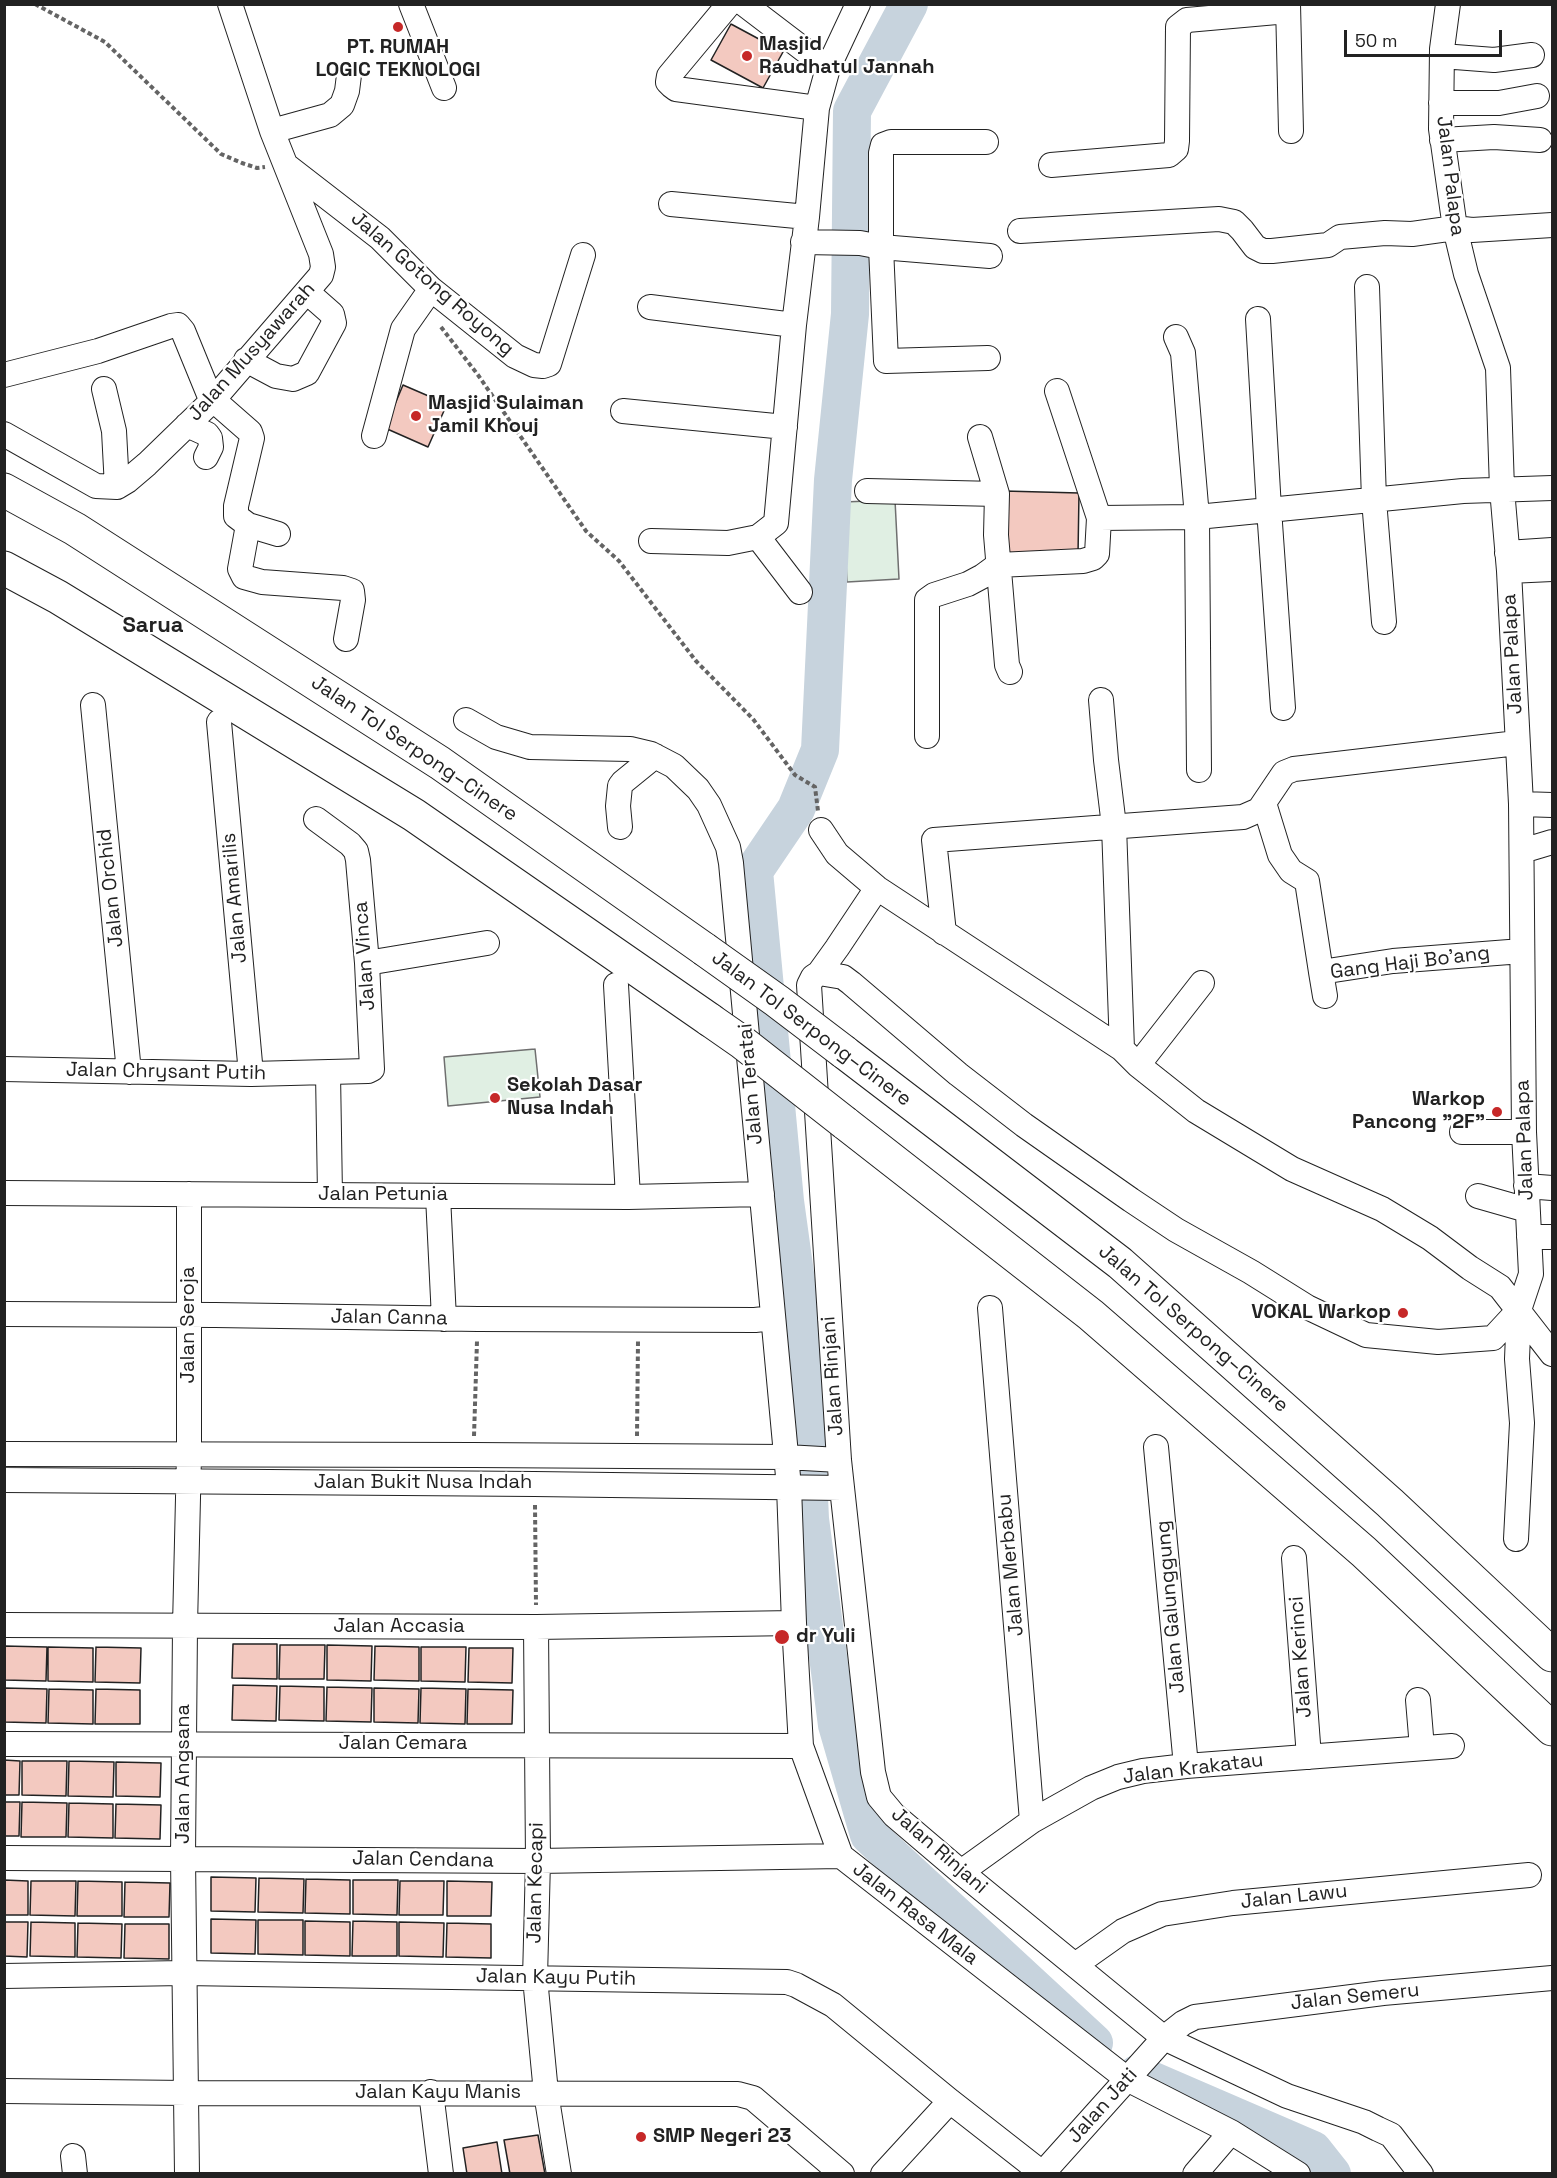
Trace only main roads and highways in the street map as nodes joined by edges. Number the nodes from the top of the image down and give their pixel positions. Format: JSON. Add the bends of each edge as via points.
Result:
{"nodes":[{"id":1,"x":4,"y":490,"type":"edge"},
{"id":2,"x":4,"y":568,"type":"edge"},
{"id":3,"x":1552,"y":1655,"type":"edge"},
{"id":4,"x":1552,"y":1729,"type":"edge"}],
"edges":[{"from":1,"to":3,"type":"highway","name":"Jalan Tol Serpong–Cinere","bridge":true,"via":[[75,529],[440,763],[777,1001],[1120,1263],[1390,1503]]},
{"from":2,"to":4,"type":"highway","bridge":true,"via":[[58,597],[414,815],[743,1043],[1108,1330],[1364,1552]]}]}
